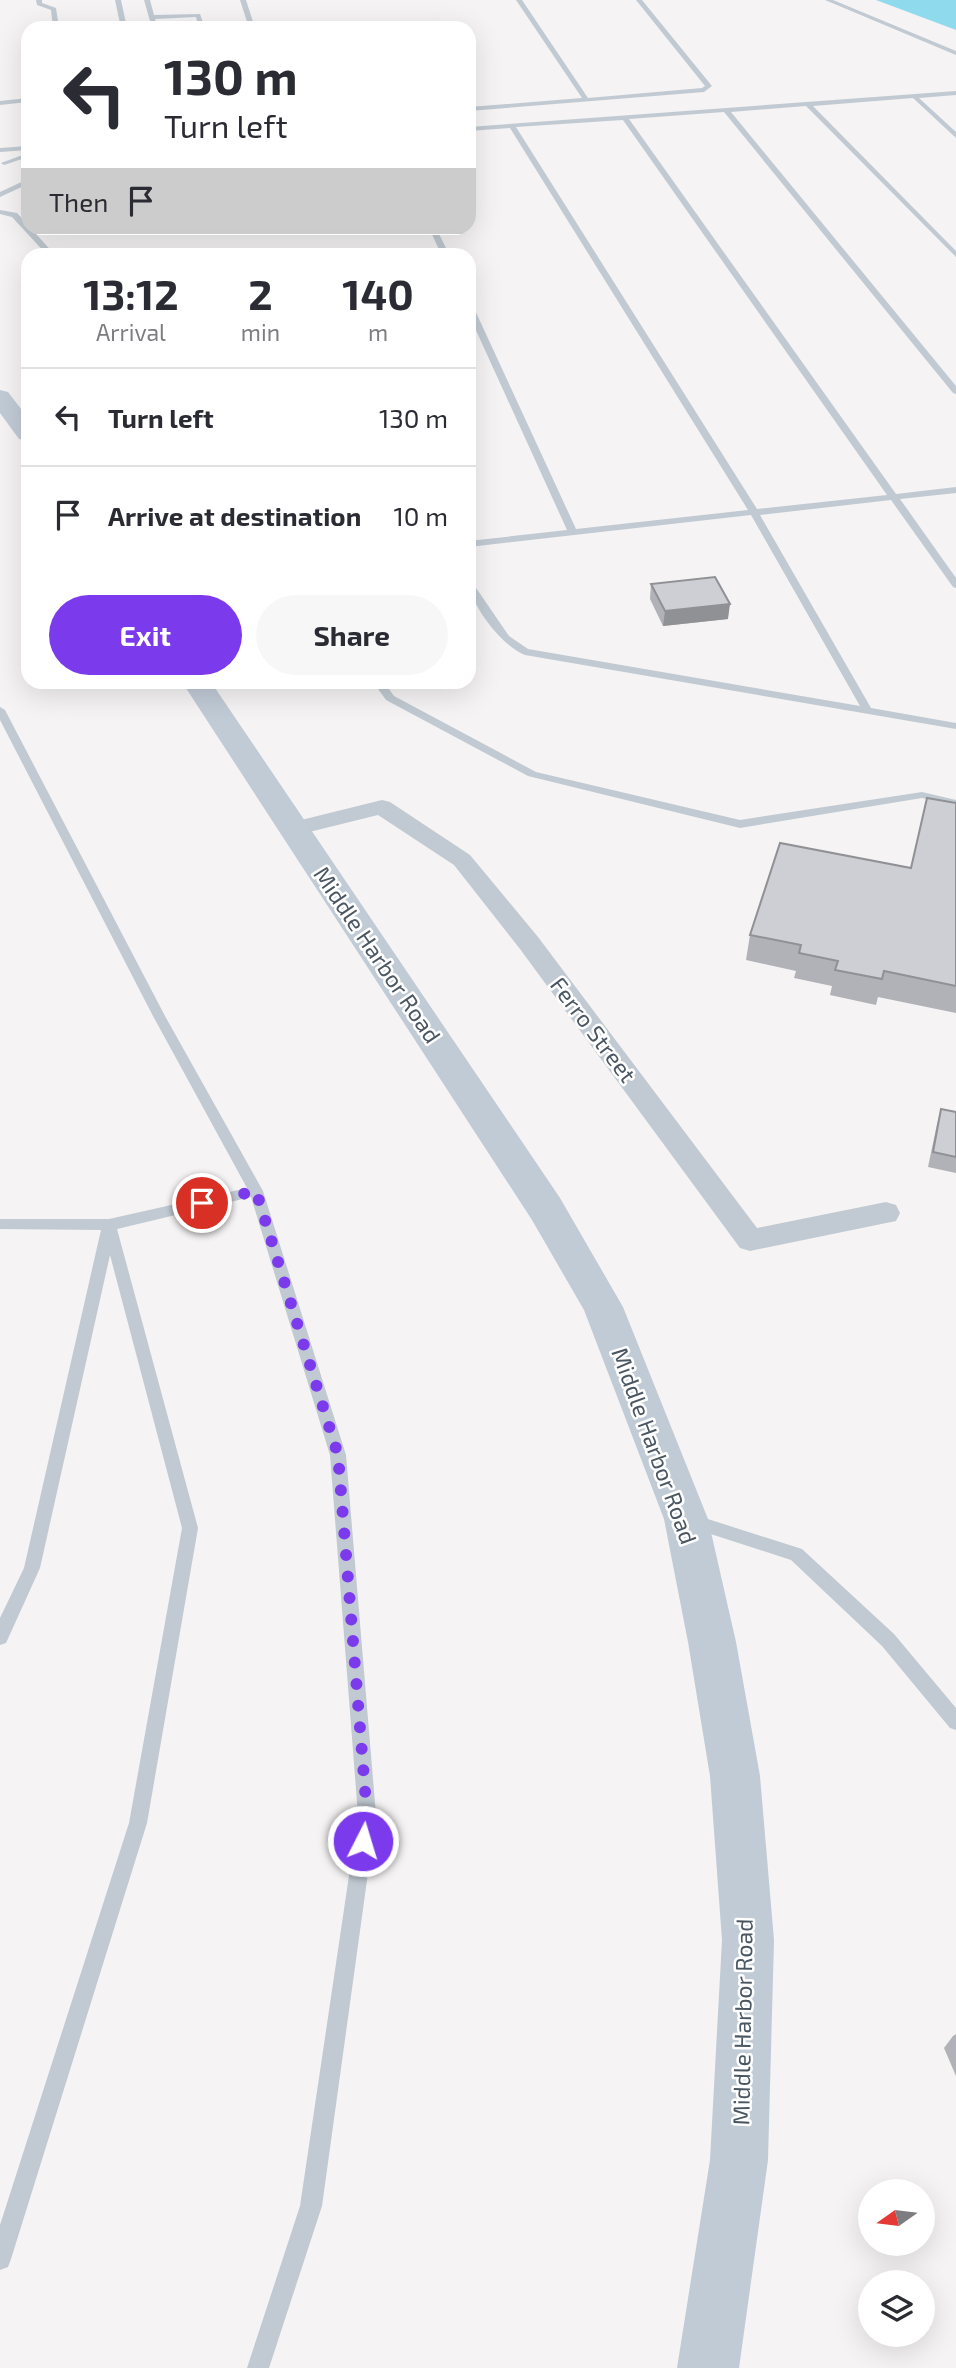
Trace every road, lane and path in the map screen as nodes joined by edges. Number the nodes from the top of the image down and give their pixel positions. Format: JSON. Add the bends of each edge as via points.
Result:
{"nodes":[{"id":1,"x":38,"y":0,"type":"edge"},
{"id":2,"x":118,"y":0,"type":"edge"},
{"id":3,"x":147,"y":0,"type":"edge"},
{"id":4,"x":243,"y":0,"type":"edge"},
{"id":5,"x":519,"y":0,"type":"edge"},
{"id":6,"x":639,"y":0,"type":"edge"},
{"id":7,"x":828,"y":0,"type":"edge"},
{"id":8,"x":152,"y":18,"type":"junction"},
{"id":9,"x":55,"y":21,"type":"edge"},
{"id":10,"x":122,"y":21,"type":"edge"},
{"id":11,"x":153,"y":21,"type":"edge"},
{"id":12,"x":200,"y":21,"type":"edge"},
{"id":13,"x":250,"y":21,"type":"edge"},
{"id":14,"x":956,"y":52,"type":"edge"},
{"id":15,"x":956,"y":93,"type":"edge"},
{"id":16,"x":914,"y":96,"type":"junction"},
{"id":17,"x":586,"y":100,"type":"junction"},
{"id":18,"x":21,"y":101,"type":"edge"},
{"id":19,"x":0,"y":103,"type":"edge"},
{"id":20,"x":808,"y":104,"type":"junction"},
{"id":21,"x":476,"y":108,"type":"edge"},
{"id":22,"x":726,"y":110,"type":"junction"},
{"id":23,"x":624,"y":117,"type":"junction"},
{"id":24,"x":512,"y":125,"type":"junction"},
{"id":25,"x":476,"y":128,"type":"edge"},
{"id":26,"x":956,"y":136,"type":"edge"},
{"id":27,"x":21,"y":148,"type":"edge"},
{"id":28,"x":0,"y":150,"type":"edge"},
{"id":29,"x":21,"y":157,"type":"edge"},
{"id":30,"x":4,"y":163,"type":"dead end"},
{"id":31,"x":21,"y":184,"type":"edge"},
{"id":32,"x":0,"y":195,"type":"edge"},
{"id":33,"x":21,"y":195,"type":"edge"},
{"id":34,"x":0,"y":203,"type":"edge"},
{"id":35,"x":0,"y":212,"type":"edge"},
{"id":36,"x":21,"y":222,"type":"edge"},
{"id":37,"x":956,"y":255,"type":"edge"},
{"id":38,"x":476,"y":321,"type":"edge"},
{"id":39,"x":956,"y":391,"type":"edge"},
{"id":40,"x":0,"y":397,"type":"edge"},
{"id":41,"x":21,"y":425,"type":"edge"},
{"id":42,"x":956,"y":490,"type":"edge"},
{"id":43,"x":893,"y":497,"type":"junction"},
{"id":44,"x":754,"y":512,"type":"junction"},
{"id":45,"x":573,"y":533,"type":"junction"},
{"id":46,"x":476,"y":543,"type":"edge"},
{"id":47,"x":956,"y":585,"type":"edge"},
{"id":48,"x":476,"y":594,"type":"edge"},
{"id":49,"x":201,"y":689,"type":"edge"},
{"id":50,"x":383,"y":689,"type":"edge"},
{"id":51,"x":0,"y":710,"type":"edge"},
{"id":52,"x":867,"y":710,"type":"junction"},
{"id":53,"x":956,"y":726,"type":"edge"},
{"id":54,"x":956,"y":803,"type":"edge"},
{"id":55,"x":293,"y":829,"type":"junction"},
{"id":56,"x":256,"y":1191,"type":"junction"},
{"id":57,"x":886,"y":1213,"type":"dead end"},
{"id":58,"x":0,"y":1224,"type":"edge"},
{"id":59,"x":109,"y":1225,"type":"junction"},
{"id":60,"x":686,"y":1520,"type":"junction"},
{"id":61,"x":0,"y":1637,"type":"edge"},
{"id":62,"x":956,"y":1722,"type":"edge"},
{"id":63,"x":0,"y":2259,"type":"edge"},
{"id":64,"x":258,"y":2368,"type":"edge"},
{"id":65,"x":708,"y":2368,"type":"edge"}],
"edges":[{"from":1,"to":9,"type":"lane","via":[[54,9]]},
{"from":2,"to":10,"type":"lane"},
{"from":3,"to":8,"type":"lane"},
{"from":4,"to":13,"type":"lane"},
{"from":5,"to":17,"type":"lane"},
{"from":6,"to":17,"type":"lane","via":[[709,86]]},
{"from":7,"to":14,"type":"lane"},
{"from":8,"to":11,"type":"lane"},
{"from":8,"to":12,"type":"lane","via":[[198,15]]},
{"from":15,"to":16,"type":"lane"},
{"from":16,"to":20,"type":"lane"},
{"from":16,"to":26,"type":"lane"},
{"from":17,"to":21,"type":"lane"},
{"from":18,"to":19,"type":"lane"},
{"from":20,"to":22,"type":"lane"},
{"from":20,"to":37,"type":"lane"},
{"from":22,"to":23,"type":"lane"},
{"from":22,"to":39,"type":"lane"},
{"from":23,"to":24,"type":"lane"},
{"from":23,"to":43,"type":"lane"},
{"from":24,"to":25,"type":"lane"},
{"from":24,"to":44,"type":"lane"},
{"from":27,"to":28,"type":"lane"},
{"from":29,"to":30,"type":"lane"},
{"from":31,"to":32,"type":"lane"},
{"from":33,"to":34,"type":"lane"},
{"from":35,"to":36,"type":"lane"},
{"from":38,"to":45,"type":"lane"},
{"from":40,"to":41,"type":"main road"},
{"from":42,"to":43,"type":"lane"},
{"from":43,"to":44,"type":"lane"},
{"from":43,"to":47,"type":"lane"},
{"from":44,"to":45,"type":"lane"},
{"from":44,"to":52,"type":"lane"},
{"from":45,"to":46,"type":"lane"},
{"from":48,"to":52,"type":"lane","via":[[505,638],[524,652]]},
{"from":49,"to":55,"type":"main road","name":"Middle Harbor Road"},
{"from":50,"to":54,"type":"lane","via":[[390,698],[532,774],[740,824],[922,795]]},
{"from":51,"to":56,"type":"lane"},
{"from":52,"to":53,"type":"lane"},
{"from":55,"to":57,"type":"street","name":"Ferro Street","via":[[382,807],[462,860],[750,1240]]},
{"from":55,"to":60,"type":"main road","name":"Middle Harbor Road","via":[[546,1209],[603,1307]]},
{"from":56,"to":59,"type":"lane"},
{"from":56,"to":64,"type":"lane","via":[[338,1455],[367,1815],[311,2206]]},
{"from":58,"to":59,"type":"lane"},
{"from":59,"to":61,"type":"lane","via":[[32,1568]]},
{"from":59,"to":63,"type":"lane","via":[[190,1528],[138,1823]]},
{"from":60,"to":62,"type":"lane","via":[[796,1554],[888,1640]]},
{"from":60,"to":65,"type":"main road","name":"Middle Harbor Road","via":[[735,1776],[748,1940],[739,2160]]}]}
